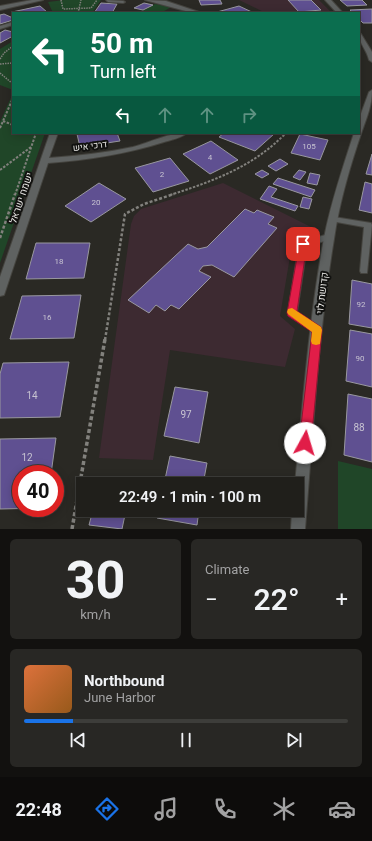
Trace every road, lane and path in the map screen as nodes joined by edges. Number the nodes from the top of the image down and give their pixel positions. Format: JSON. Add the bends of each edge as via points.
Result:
{"nodes":[{"id":1,"x":40,"y":0,"type":"edge"},
{"id":2,"x":61,"y":0,"type":"edge"},
{"id":3,"x":81,"y":0,"type":"edge"},
{"id":4,"x":97,"y":0,"type":"edge"},
{"id":5,"x":108,"y":0,"type":"edge"},
{"id":6,"x":148,"y":0,"type":"edge"},
{"id":7,"x":328,"y":0,"type":"edge"},
{"id":8,"x":169,"y":1,"type":"edge"},
{"id":9,"x":123,"y":2,"type":"dead end"},
{"id":10,"x":0,"y":8,"type":"edge"},
{"id":11,"x":79,"y":8,"type":"junction"},
{"id":12,"x":78,"y":12,"type":"edge"},
{"id":13,"x":196,"y":12,"type":"edge"},
{"id":14,"x":339,"y":12,"type":"edge"},
{"id":15,"x":12,"y":23,"type":"edge"},
{"id":16,"x":0,"y":28,"type":"edge"},
{"id":17,"x":360,"y":37,"type":"edge"},
{"id":18,"x":12,"y":47,"type":"edge"},
{"id":19,"x":0,"y":59,"type":"edge"},
{"id":20,"x":372,"y":60,"type":"edge"},
{"id":21,"x":12,"y":63,"type":"edge"},
{"id":22,"x":0,"y":64,"type":"edge"},
{"id":23,"x":0,"y":73,"type":"edge"},
{"id":24,"x":12,"y":84,"type":"edge"},
{"id":25,"x":372,"y":92,"type":"edge"},
{"id":26,"x":12,"y":100,"type":"edge"},
{"id":27,"x":3,"y":121,"type":"junction"},
{"id":28,"x":12,"y":124,"type":"edge"},
{"id":29,"x":360,"y":127,"type":"edge"},
{"id":30,"x":0,"y":128,"type":"edge"},
{"id":31,"x":36,"y":134,"type":"edge"},
{"id":32,"x":54,"y":134,"type":"edge"},
{"id":33,"x":180,"y":134,"type":"edge"},
{"id":34,"x":285,"y":134,"type":"edge"},
{"id":35,"x":358,"y":134,"type":"edge"},
{"id":36,"x":32,"y":146,"type":"junction"},
{"id":37,"x":45,"y":160,"type":"junction"},
{"id":38,"x":0,"y":170,"type":"edge"},
{"id":39,"x":334,"y":218,"type":"junction"},
{"id":40,"x":329,"y":237,"type":"junction"},
{"id":41,"x":0,"y":238,"type":"edge"},
{"id":42,"x":364,"y":271,"type":"dead end"},
{"id":43,"x":0,"y":292,"type":"edge"},
{"id":44,"x":317,"y":330,"type":"junction"},
{"id":45,"x":72,"y":529,"type":"edge"},
{"id":46,"x":298,"y":529,"type":"edge"}],
"edges":[{"from":1,"to":10,"type":"street"},
{"from":2,"to":11,"type":"path","via":[[63,9]]},
{"from":3,"to":11,"type":"path"},
{"from":4,"to":11,"type":"path","via":[[91,8]]},
{"from":5,"to":9,"type":"lane"},
{"from":6,"to":8,"type":"street"},
{"from":7,"to":14,"type":"street"},
{"from":8,"to":13,"type":"street"},
{"from":11,"to":12,"type":"path"},
{"from":15,"to":16,"type":"lane"},
{"from":17,"to":20,"type":"street"},
{"from":18,"to":19,"type":"path"},
{"from":21,"to":22,"type":"path"},
{"from":23,"to":24,"type":"path"},
{"from":25,"to":29,"type":"street"},
{"from":26,"to":27,"type":"path"},
{"from":27,"to":28,"type":"path"},
{"from":27,"to":30,"type":"path"},
{"from":31,"to":36,"type":"path"},
{"from":32,"to":37,"type":"street","name":"ישמח ישראל"},
{"from":33,"to":37,"type":"street","name":"דרכי איש","via":[[113,153]]},
{"from":34,"to":45,"type":"path","via":[[259,158],[244,167],[205,184],[138,206],[125,214]]},
{"from":35,"to":39,"type":"street","name":"קדושת לוי"},
{"from":36,"to":38,"type":"path"},
{"from":36,"to":41,"type":"path"},
{"from":37,"to":43,"type":"street","name":"ישמח ישראל"},
{"from":39,"to":40,"type":"street","name":"קדושת לוי"},
{"from":39,"to":42,"type":"lane","via":[[368,225]]},
{"from":40,"to":44,"type":"street","name":"קדושת לוי"},
{"from":40,"to":44,"type":"lane","via":[[303,244],[292,313]]},
{"from":44,"to":46,"type":"street","name":"קדושת לוי"}]}
